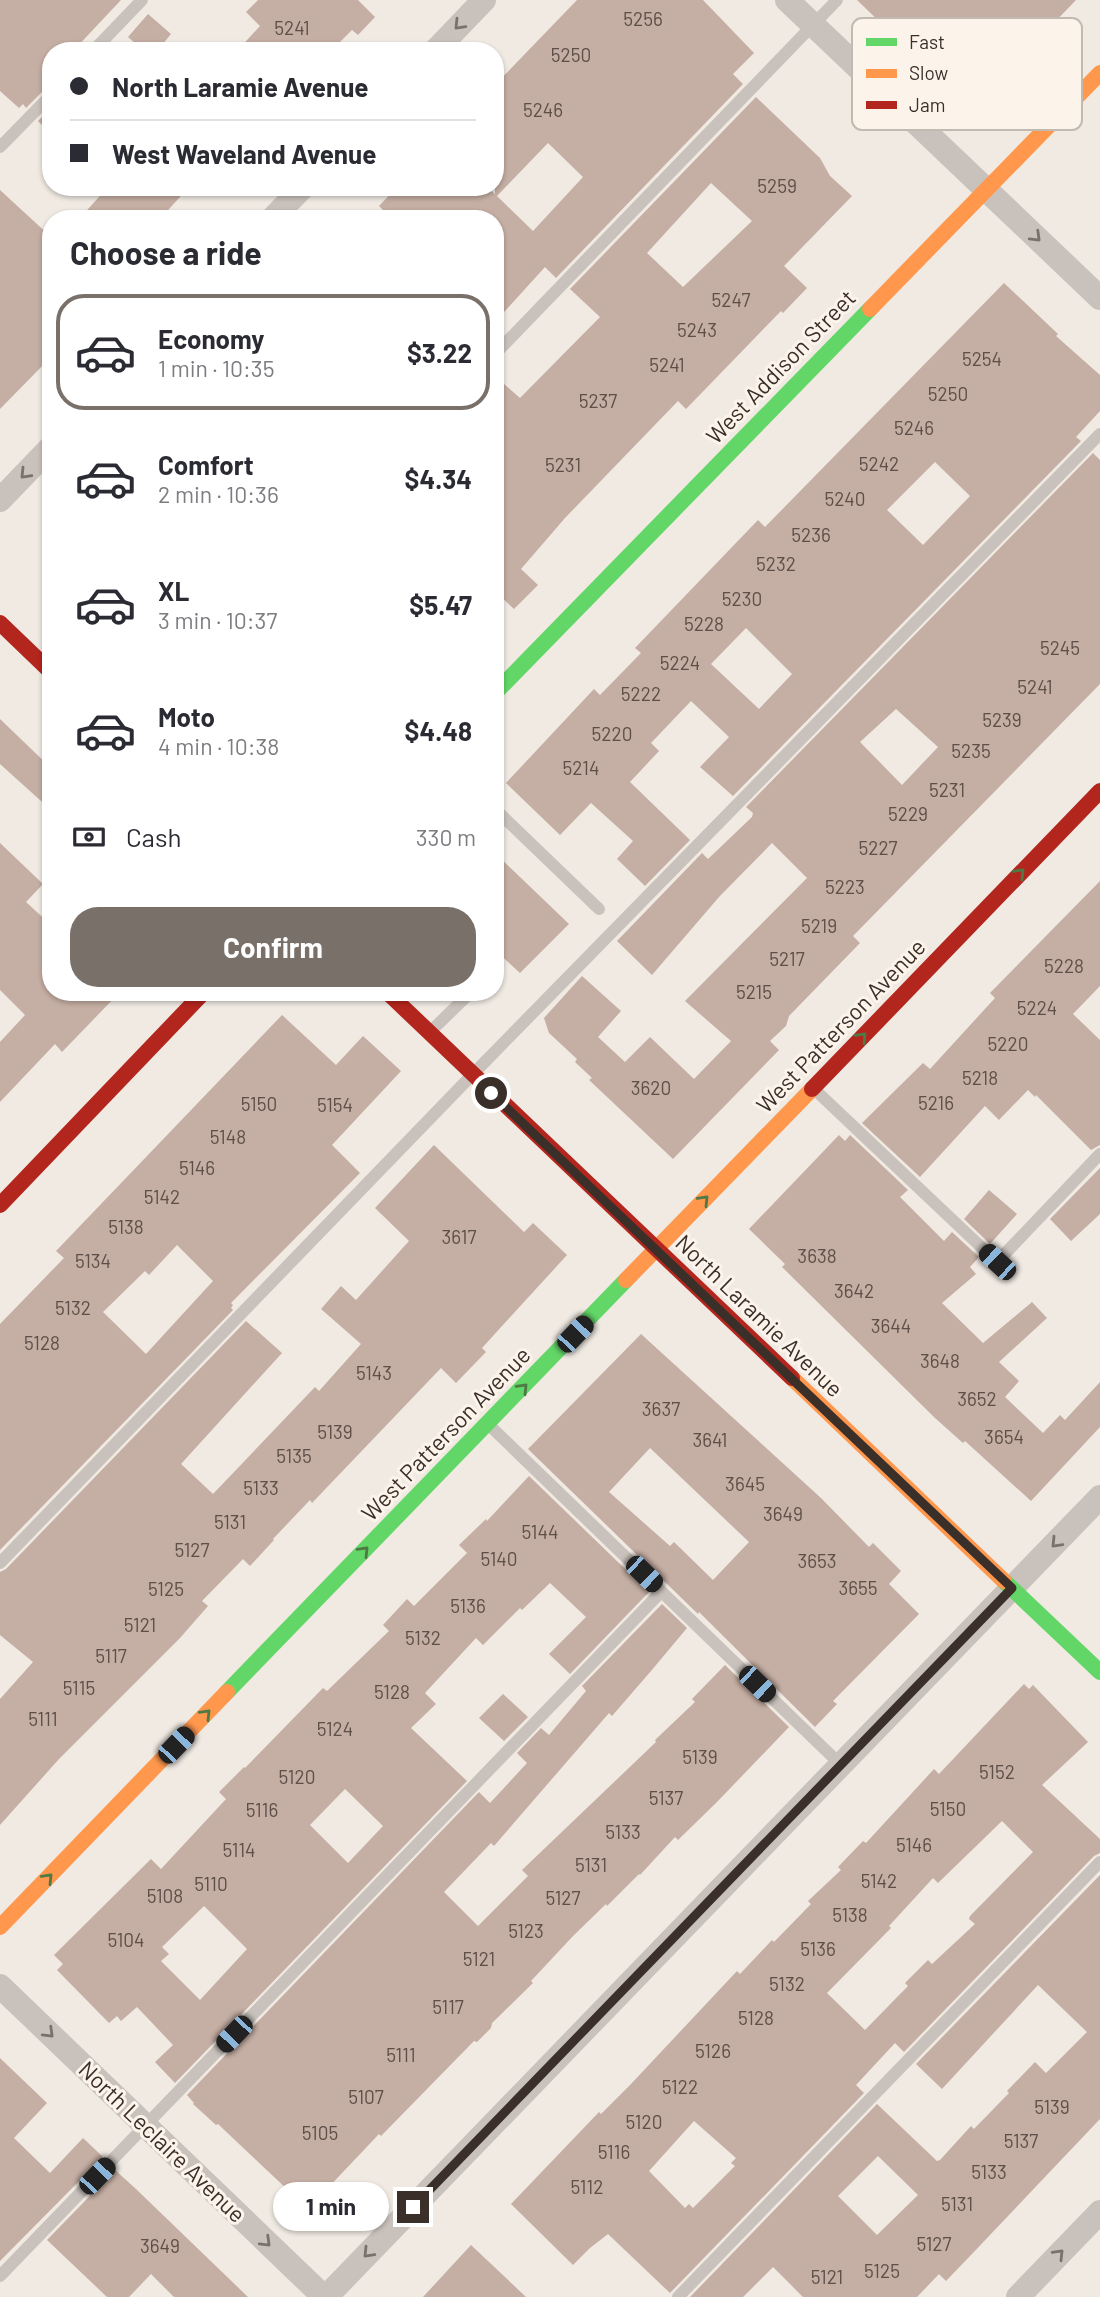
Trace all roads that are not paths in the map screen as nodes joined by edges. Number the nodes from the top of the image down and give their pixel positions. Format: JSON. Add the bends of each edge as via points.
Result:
{"nodes":[{"id":1,"x":142,"y":0,"type":"edge"},
{"id":2,"x":484,"y":0,"type":"edge"},
{"id":3,"x":787,"y":0,"type":"edge"},
{"id":4,"x":837,"y":0,"type":"edge"},
{"id":5,"x":813,"y":25,"type":"junction"},
{"id":6,"x":102,"y":42,"type":"edge"},
{"id":7,"x":444,"y":42,"type":"edge"},
{"id":8,"x":852,"y":62,"type":"edge"},
{"id":9,"x":1100,"y":73,"type":"edge"},
{"id":10,"x":1082,"y":91,"type":"edge"},
{"id":11,"x":42,"y":103,"type":"edge"},
{"id":12,"x":923,"y":130,"type":"edge"},
{"id":13,"x":1044,"y":130,"type":"edge"},
{"id":14,"x":0,"y":147,"type":"edge"},
{"id":15,"x":986,"y":190,"type":"junction"},
{"id":16,"x":294,"y":196,"type":"edge"},
{"id":17,"x":281,"y":210,"type":"edge"},
{"id":18,"x":1100,"y":298,"type":"edge"},
{"id":19,"x":504,"y":345,"type":"edge"},
{"id":20,"x":1100,"y":434,"type":"edge"},
{"id":21,"x":42,"y":456,"type":"edge"},
{"id":22,"x":0,"y":500,"type":"edge"},
{"id":23,"x":0,"y":623,"type":"edge"},
{"id":24,"x":42,"y":663,"type":"edge"},
{"id":25,"x":504,"y":684,"type":"edge"},
{"id":26,"x":1100,"y":791,"type":"edge"},
{"id":27,"x":504,"y":818,"type":"edge"},
{"id":28,"x":599,"y":909,"type":"dead end"},
{"id":29,"x":195,"y":1001,"type":"edge"},
{"id":30,"x":396,"y":1001,"type":"edge"},
{"id":31,"x":462,"y":1001,"type":"edge"},
{"id":32,"x":430,"y":1033,"type":"junction"},
{"id":33,"x":472,"y":1075,"type":"junction"},
{"id":34,"x":813,"y":1087,"type":"junction"},
{"id":35,"x":1100,"y":1154,"type":"edge"},
{"id":36,"x":0,"y":1205,"type":"edge"},
{"id":37,"x":656,"y":1249,"type":"junction"},
{"id":38,"x":488,"y":1424,"type":"junction"},
{"id":39,"x":1100,"y":1497,"type":"edge"},
{"id":40,"x":0,"y":1563,"type":"edge"},
{"id":41,"x":1012,"y":1588,"type":"junction"},
{"id":42,"x":661,"y":1591,"type":"junction"},
{"id":43,"x":1100,"y":1672,"type":"edge"},
{"id":44,"x":841,"y":1765,"type":"junction"},
{"id":45,"x":1100,"y":1862,"type":"edge"},
{"id":46,"x":0,"y":1927,"type":"edge"},
{"id":47,"x":0,"y":1986,"type":"edge"},
{"id":48,"x":146,"y":2126,"type":"junction"},
{"id":49,"x":1100,"y":2212,"type":"edge"},
{"id":50,"x":0,"y":2276,"type":"edge"},
{"id":51,"x":325,"y":2297,"type":"edge"},
{"id":52,"x":678,"y":2297,"type":"edge"},
{"id":53,"x":1018,"y":2297,"type":"edge"}],
"edges":[{"from":1,"to":6,"type":"lane"},
{"from":2,"to":7,"type":"street","one_way":true},
{"from":3,"to":5,"type":"street"},
{"from":4,"to":5,"type":"lane"},
{"from":5,"to":8,"type":"street"},
{"from":5,"to":19,"type":"lane"},
{"from":9,"to":10,"type":"street","name":"West Addison Street"},
{"from":11,"to":14,"type":"lane"},
{"from":12,"to":15,"type":"street"},
{"from":13,"to":15,"type":"street","name":"West Addison Street"},
{"from":15,"to":18,"type":"street","one_way":true},
{"from":15,"to":25,"type":"street","name":"West Addison Street"},
{"from":16,"to":17,"type":"street"},
{"from":20,"to":33,"type":"lane"},
{"from":21,"to":22,"type":"street","one_way":true},
{"from":23,"to":24,"type":"street"},
{"from":34,"to":26,"type":"street","name":"West Patterson Avenue","one_way":true},
{"from":27,"to":28,"type":"lane"},
{"from":29,"to":36,"type":"street"},
{"from":30,"to":32,"type":"street","name":"North Laramie Avenue"},
{"from":31,"to":32,"type":"lane"},
{"from":32,"to":33,"type":"street","name":"North Laramie Avenue"},
{"from":33,"to":37,"type":"street","name":"North Laramie Avenue"},
{"from":33,"to":40,"type":"lane"},
{"from":34,"to":35,"type":"lane","via":[[997,1262]]},
{"from":37,"to":34,"type":"street","name":"West Patterson Avenue","one_way":true},
{"from":38,"to":37,"type":"street","name":"West Patterson Avenue","one_way":true},
{"from":37,"to":41,"type":"street","name":"North Laramie Avenue"},
{"from":38,"to":42,"type":"lane"},
{"from":46,"to":38,"type":"street","name":"West Patterson Avenue","one_way":true},
{"from":39,"to":41,"type":"street","one_way":true},
{"from":41,"to":43,"type":"street","name":"North Laramie Avenue"},
{"from":41,"to":44,"type":"street"},
{"from":42,"to":44,"type":"lane"},
{"from":42,"to":48,"type":"lane"},
{"from":44,"to":51,"type":"street","one_way":true},
{"from":45,"to":52,"type":"lane"},
{"from":47,"to":48,"type":"street","name":"North Leclaire Avenue","one_way":true},
{"from":48,"to":50,"type":"lane"},
{"from":48,"to":51,"type":"street","name":"North Leclaire Avenue","one_way":true},
{"from":53,"to":49,"type":"street","one_way":true}]}
